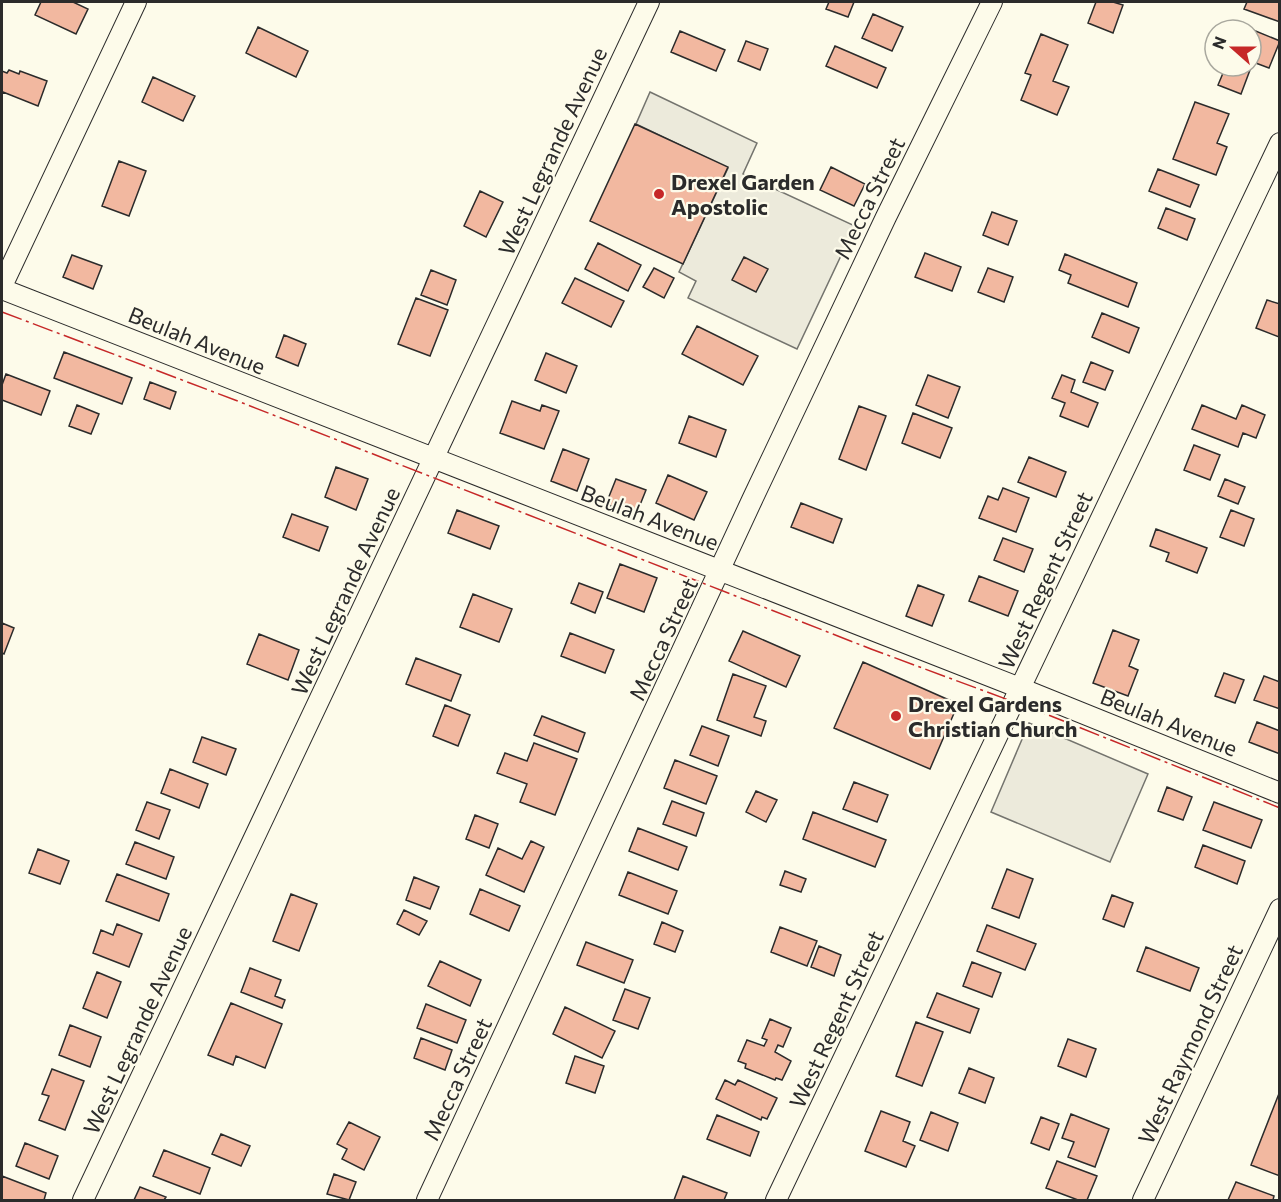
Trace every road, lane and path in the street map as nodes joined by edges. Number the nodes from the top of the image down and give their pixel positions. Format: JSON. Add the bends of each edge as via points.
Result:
{"nodes":[{"id":1,"x":136,"y":2,"type":"edge"},
{"id":2,"x":649,"y":2,"type":"edge"},
{"id":3,"x":992,"y":2,"type":"edge"},
{"id":4,"x":1280,"y":143,"type":"edge"},
{"id":5,"x":2,"y":287,"type":"edge"},
{"id":6,"x":434,"y":458,"type":"junction"},
{"id":7,"x":721,"y":571,"type":"junction"},
{"id":8,"x":1020,"y":688,"type":"junction"},
{"id":9,"x":1280,"y":793,"type":"edge"},
{"id":10,"x":1280,"y":909,"type":"edge"},
{"id":11,"x":83,"y":1200,"type":"edge"},
{"id":12,"x":427,"y":1200,"type":"edge"},
{"id":13,"x":776,"y":1200,"type":"edge"},
{"id":14,"x":1143,"y":1200,"type":"edge"}],
"edges":[{"from":1,"to":5,"type":"street"},
{"from":2,"to":6,"type":"street","name":"West Legrande Avenue"},
{"from":3,"to":7,"type":"street","name":"Mecca Street","via":[[876,237]]},
{"from":4,"to":8,"type":"street","name":"West Regent Street"},
{"from":5,"to":6,"type":"street","name":"Beulah Avenue"},
{"from":6,"to":7,"type":"street","name":"Beulah Avenue"},
{"from":6,"to":11,"type":"street","name":"West Legrande Avenue"},
{"from":7,"to":8,"type":"street","name":"Beulah Avenue"},
{"from":7,"to":12,"type":"street","name":"Mecca Street"},
{"from":8,"to":9,"type":"street","name":"Beulah Avenue"},
{"from":8,"to":13,"type":"street","name":"West Regent Street"},
{"from":10,"to":14,"type":"street","name":"West Raymond Street"}]}
